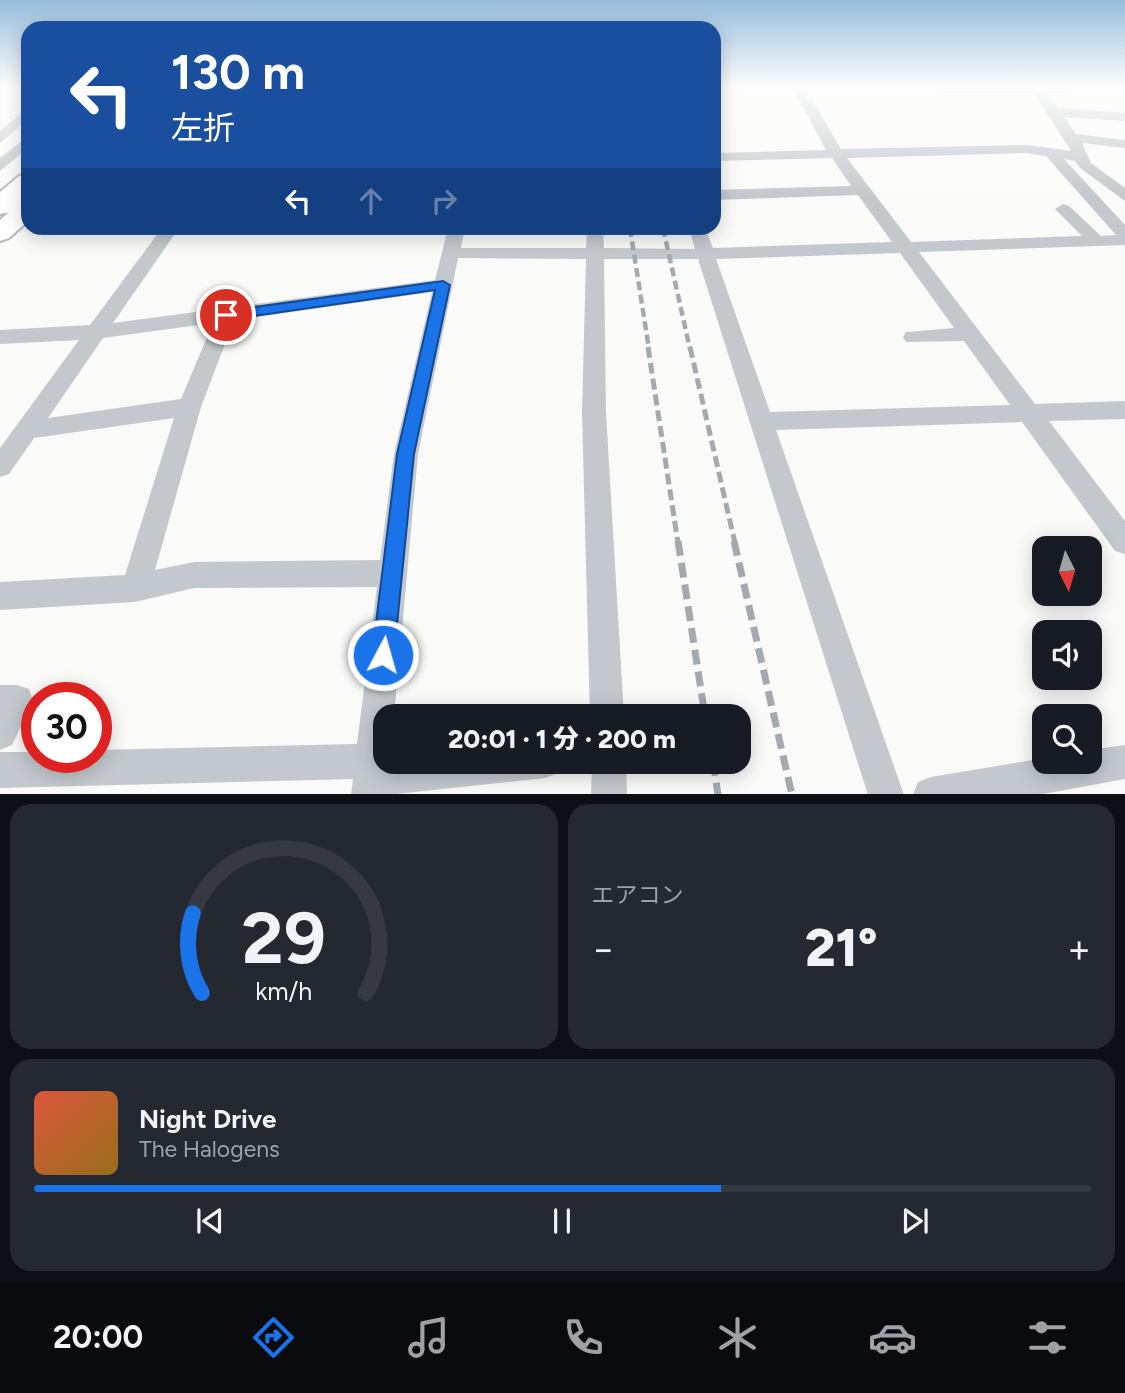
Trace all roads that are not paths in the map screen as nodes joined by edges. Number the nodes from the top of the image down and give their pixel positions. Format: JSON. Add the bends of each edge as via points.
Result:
{"nodes":[{"id":1,"x":17,"y":123,"type":"edge"},
{"id":2,"x":819,"y":123,"type":"edge"},
{"id":3,"x":1062,"y":123,"type":"edge"},
{"id":4,"x":1072,"y":138,"type":"junction"},
{"id":5,"x":0,"y":139,"type":"edge"},
{"id":6,"x":1125,"y":144,"type":"edge"},
{"id":7,"x":21,"y":146,"type":"edge"},
{"id":8,"x":1050,"y":152,"type":"junction"},
{"id":9,"x":836,"y":154,"type":"junction"},
{"id":10,"x":721,"y":157,"type":"edge"},
{"id":11,"x":1081,"y":157,"type":"junction"},
{"id":12,"x":21,"y":164,"type":"edge"},
{"id":13,"x":0,"y":166,"type":"edge"},
{"id":14,"x":0,"y":181,"type":"edge"},
{"id":15,"x":21,"y":188,"type":"edge"},
{"id":16,"x":863,"y":191,"type":"junction"},
{"id":17,"x":721,"y":195,"type":"edge"},
{"id":18,"x":1125,"y":195,"type":"edge"},
{"id":19,"x":0,"y":206,"type":"edge"},
{"id":20,"x":1063,"y":209,"type":"dead end"},
{"id":21,"x":21,"y":214,"type":"edge"},
{"id":22,"x":0,"y":233,"type":"edge"},
{"id":23,"x":165,"y":235,"type":"edge"},
{"id":24,"x":595,"y":235,"type":"edge"},
{"id":25,"x":699,"y":235,"type":"edge"},
{"id":26,"x":1125,"y":237,"type":"edge"},
{"id":27,"x":454,"y":240,"type":"edge"},
{"id":28,"x":1097,"y":241,"type":"junction"},
{"id":29,"x":908,"y":247,"type":"junction"},
{"id":30,"x":595,"y":254,"type":"junction"},
{"id":31,"x":705,"y":254,"type":"junction"},
{"id":32,"x":443,"y":285,"type":"junction"},
{"id":33,"x":226,"y":315,"type":"junction"},
{"id":34,"x":95,"y":332,"type":"junction"},
{"id":35,"x":972,"y":334,"type":"junction"},
{"id":36,"x":0,"y":337,"type":"edge"},
{"id":37,"x":913,"y":337,"type":"dead end"},
{"id":38,"x":189,"y":407,"type":"junction"},
{"id":39,"x":1125,"y":410,"type":"edge"},
{"id":40,"x":1030,"y":414,"type":"junction"},
{"id":41,"x":761,"y":421,"type":"junction"},
{"id":42,"x":24,"y":430,"type":"junction"},
{"id":43,"x":0,"y":467,"type":"edge"},
{"id":44,"x":1125,"y":542,"type":"edge"},
{"id":45,"x":392,"y":573,"type":"junction"},
{"id":46,"x":135,"y":588,"type":"junction"},
{"id":47,"x":0,"y":596,"type":"edge"},
{"id":48,"x":0,"y":701,"type":"edge"},
{"id":49,"x":606,"y":704,"type":"edge"},
{"id":50,"x":0,"y":733,"type":"edge"},
{"id":51,"x":1125,"y":762,"type":"edge"},
{"id":52,"x":0,"y":770,"type":"edge"},
{"id":53,"x":412,"y":774,"type":"edge"},
{"id":54,"x":609,"y":774,"type":"edge"},
{"id":55,"x":371,"y":778,"type":"edge"},
{"id":56,"x":953,"y":793,"type":"edge"},
{"id":57,"x":609,"y":794,"type":"edge"},
{"id":58,"x":886,"y":794,"type":"edge"}],
"edges":[{"from":1,"to":5,"type":"street"},
{"from":2,"to":9,"type":"street"},
{"from":3,"to":4,"type":"street"},
{"from":4,"to":6,"type":"street"},
{"from":4,"to":11,"type":"street"},
{"from":7,"to":13,"type":"street"},
{"from":8,"to":9,"type":"street"},
{"from":8,"to":11,"type":"street"},
{"from":8,"to":26,"type":"street"},
{"from":9,"to":10,"type":"street"},
{"from":9,"to":16,"type":"street"},
{"from":11,"to":18,"type":"street","via":[[1090,171]]},
{"from":12,"to":14,"type":"highway"},
{"from":15,"to":19,"type":"highway"},
{"from":16,"to":17,"type":"street"},
{"from":16,"to":29,"type":"street"},
{"from":20,"to":28,"type":"street"},
{"from":21,"to":22,"type":"main road"},
{"from":23,"to":34,"type":"street"},
{"from":24,"to":30,"type":"street"},
{"from":25,"to":31,"type":"street"},
{"from":26,"to":28,"type":"street"},
{"from":27,"to":30,"type":"street"},
{"from":27,"to":32,"type":"street"},
{"from":28,"to":29,"type":"street"},
{"from":29,"to":31,"type":"street"},
{"from":29,"to":35,"type":"street"},
{"from":30,"to":31,"type":"street"},
{"from":30,"to":49,"type":"street","via":[[594,414]]},
{"from":31,"to":41,"type":"street"},
{"from":32,"to":33,"type":"street"},
{"from":32,"to":45,"type":"street","via":[[406,454]]},
{"from":33,"to":34,"type":"street"},
{"from":33,"to":38,"type":"street"},
{"from":34,"to":36,"type":"street"},
{"from":34,"to":42,"type":"street"},
{"from":35,"to":37,"type":"street"},
{"from":35,"to":40,"type":"street"},
{"from":38,"to":42,"type":"street"},
{"from":38,"to":46,"type":"street"},
{"from":39,"to":40,"type":"street"},
{"from":40,"to":41,"type":"street"},
{"from":40,"to":44,"type":"street"},
{"from":41,"to":58,"type":"street"},
{"from":42,"to":43,"type":"street"},
{"from":45,"to":46,"type":"street","via":[[194,575]]},
{"from":45,"to":55,"type":"street"},
{"from":46,"to":47,"type":"street"},
{"from":48,"to":50,"type":"street","via":[[17,701]]},
{"from":51,"to":56,"type":"street"},
{"from":52,"to":55,"type":"street"},
{"from":53,"to":55,"type":"street"},
{"from":54,"to":57,"type":"street"}]}
